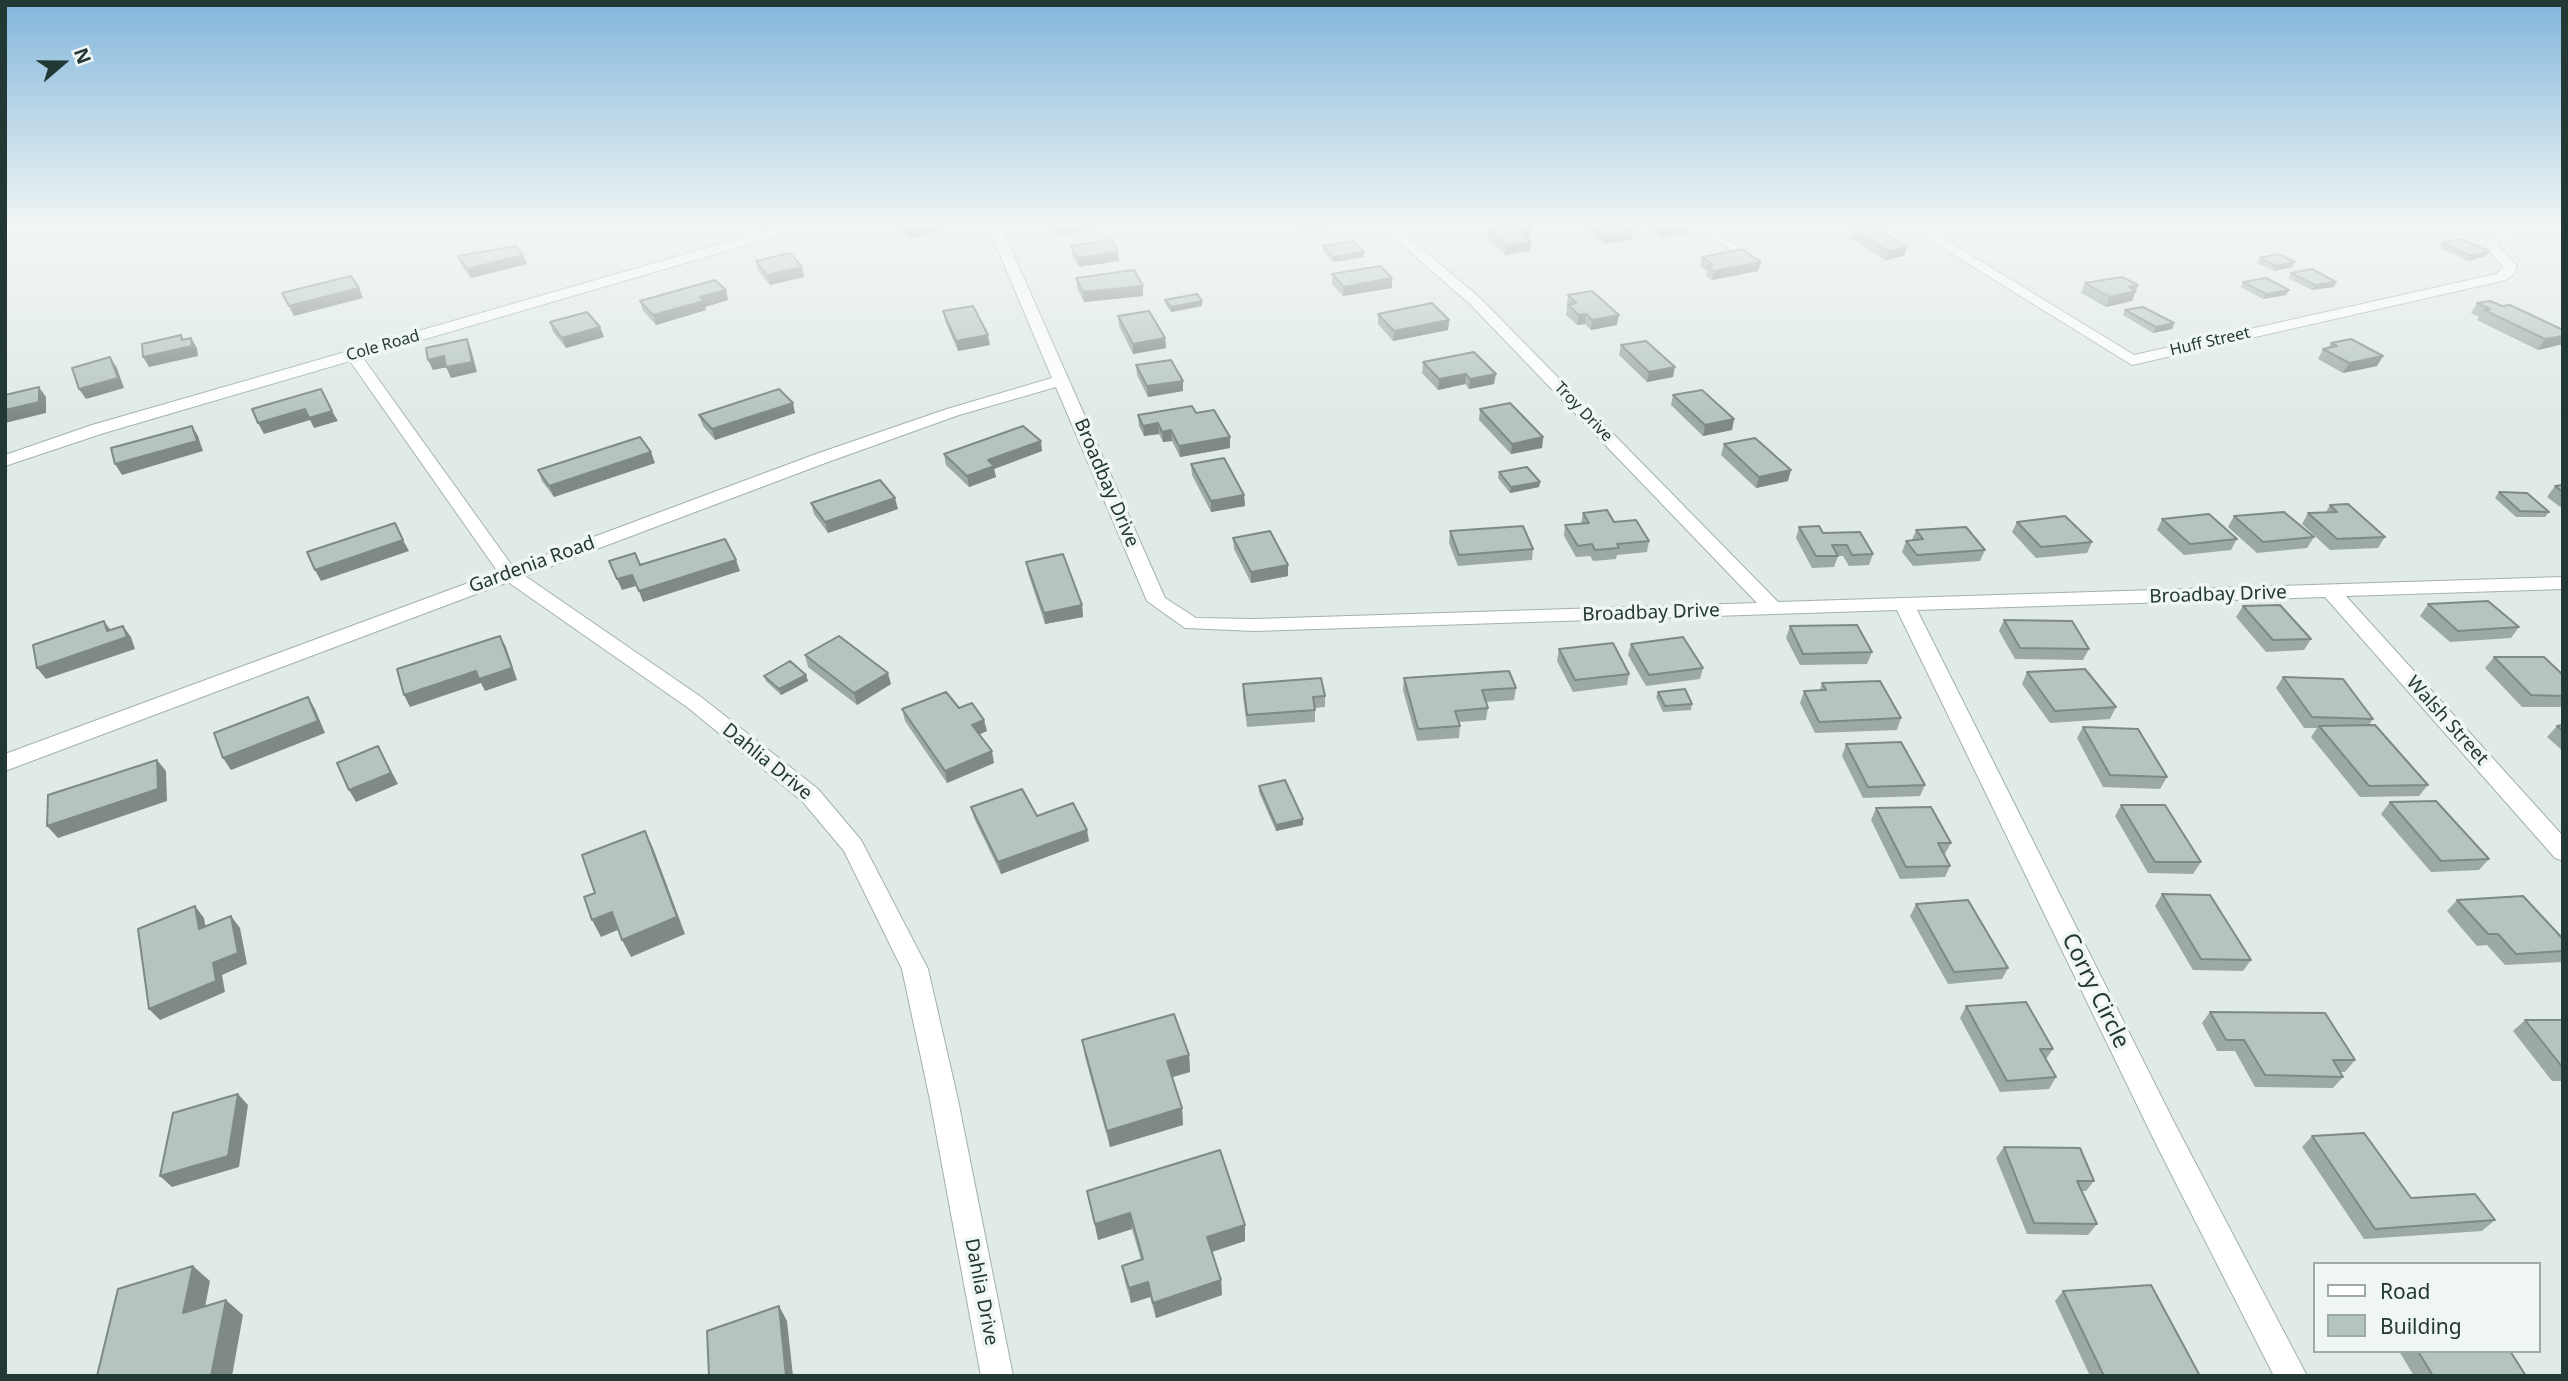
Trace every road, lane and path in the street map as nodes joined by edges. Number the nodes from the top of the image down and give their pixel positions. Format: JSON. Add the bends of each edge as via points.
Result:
{"nodes":[{"id":1,"x":570,"y":288,"type":"edge"},
{"id":2,"x":1022,"y":288,"type":"edge"},
{"id":3,"x":1460,"y":288,"type":"edge"},
{"id":4,"x":2016,"y":288,"type":"edge"},
{"id":5,"x":2450,"y":288,"type":"edge"},
{"id":6,"x":353,"y":354,"type":"junction"},
{"id":7,"x":1062,"y":380,"type":"junction"},
{"id":8,"x":5,"y":461,"type":"edge"},
{"id":9,"x":508,"y":573,"type":"junction"},
{"id":10,"x":2563,"y":583,"type":"edge"},
{"id":11,"x":2331,"y":591,"type":"junction"},
{"id":12,"x":1905,"y":604,"type":"junction"},
{"id":13,"x":1774,"y":608,"type":"junction"},
{"id":14,"x":5,"y":763,"type":"edge"},
{"id":15,"x":2563,"y":852,"type":"edge"},
{"id":16,"x":997,"y":1376,"type":"edge"},
{"id":17,"x":2291,"y":1376,"type":"edge"}],
"edges":[{"from":1,"to":6,"type":"street","name":"Cole Road"},
{"from":2,"to":7,"type":"street","name":"Broadbay Drive"},
{"from":3,"to":13,"type":"street","name":"Troy Drive"},
{"from":4,"to":5,"type":"street","name":"Huff Street","via":[[2132,360]]},
{"from":6,"to":8,"type":"street","name":"Cole Road"},
{"from":6,"to":9,"type":"street","name":"Dahlia Drive"},
{"from":7,"to":9,"type":"street","name":"Gardenia Road","via":[[953,412]]},
{"from":7,"to":13,"type":"street","name":"Broadbay Drive","via":[[1157,601],[1192,624]]},
{"from":9,"to":14,"type":"street","name":"Gardenia Road"},
{"from":9,"to":16,"type":"street","name":"Dahlia Drive","via":[[704,711],[810,796],[853,846],[915,969]]},
{"from":10,"to":11,"type":"street","name":"Broadbay Drive"},
{"from":11,"to":12,"type":"street","name":"Broadbay Drive"},
{"from":11,"to":15,"type":"street","name":"Walsh Street"},
{"from":12,"to":13,"type":"street","name":"Broadbay Drive"},
{"from":12,"to":17,"type":"street","name":"Corry Circle","via":[[2166,1135]]}]}
